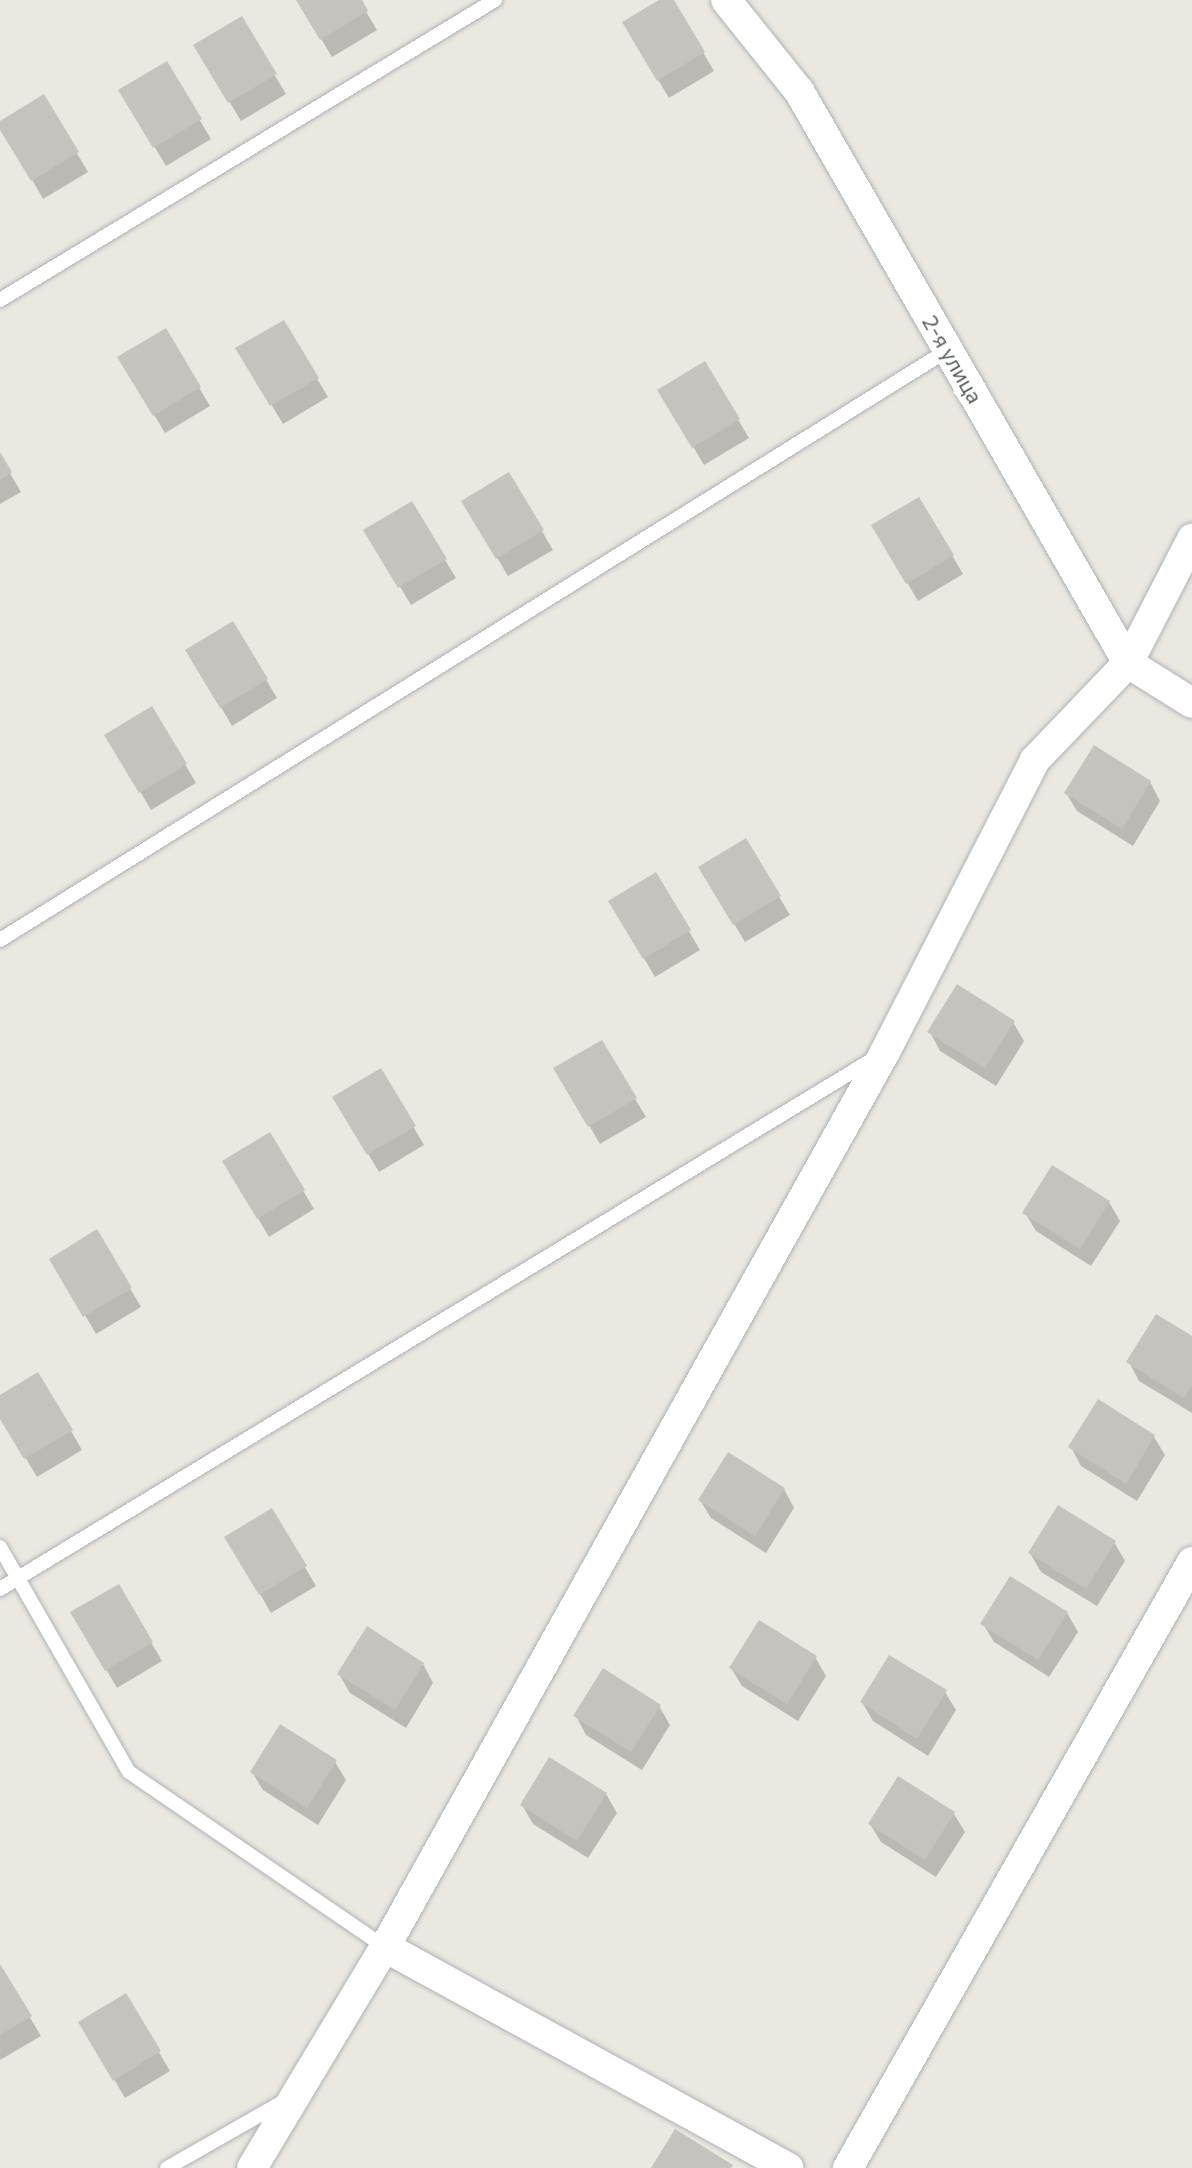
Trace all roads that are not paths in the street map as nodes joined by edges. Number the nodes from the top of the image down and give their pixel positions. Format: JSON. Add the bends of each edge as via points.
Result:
{"nodes":[{"id":1,"x":495,"y":0,"type":"edge"},
{"id":2,"x":726,"y":0,"type":"edge"},
{"id":3,"x":0,"y":300,"type":"edge"},
{"id":4,"x":948,"y":350,"type":"junction"},
{"id":5,"x":1192,"y":539,"type":"edge"},
{"id":6,"x":1128,"y":663,"type":"junction"},
{"id":7,"x":1192,"y":703,"type":"edge"},
{"id":8,"x":0,"y":940,"type":"edge"},
{"id":9,"x":885,"y":1052,"type":"junction"},
{"id":10,"x":0,"y":1547,"type":"edge"},
{"id":11,"x":1192,"y":1562,"type":"edge"},
{"id":12,"x":18,"y":1578,"type":"junction"},
{"id":13,"x":0,"y":1589,"type":"edge"},
{"id":14,"x":385,"y":1947,"type":"junction"},
{"id":15,"x":296,"y":2094,"type":"junction"},
{"id":16,"x":167,"y":2168,"type":"edge"},
{"id":17,"x":252,"y":2168,"type":"edge"},
{"id":18,"x":789,"y":2168,"type":"edge"},
{"id":19,"x":848,"y":2168,"type":"edge"}],
"edges":[{"from":1,"to":3,"type":"lane"},
{"from":2,"to":4,"type":"street","name":"2-я улица","via":[[799,91]]},
{"from":4,"to":6,"type":"street","name":"2-я улица"},
{"from":4,"to":8,"type":"lane"},
{"from":5,"to":6,"type":"street"},
{"from":6,"to":7,"type":"street","name":"2-я улица"},
{"from":6,"to":9,"type":"street","via":[[1035,760]]},
{"from":9,"to":12,"type":"lane"},
{"from":9,"to":14,"type":"street"},
{"from":10,"to":12,"type":"lane"},
{"from":11,"to":19,"type":"street"},
{"from":12,"to":13,"type":"lane"},
{"from":12,"to":14,"type":"lane","via":[[129,1772]]},
{"from":14,"to":15,"type":"street"},
{"from":14,"to":18,"type":"street"},
{"from":15,"to":16,"type":"lane"},
{"from":15,"to":17,"type":"street"}]}
